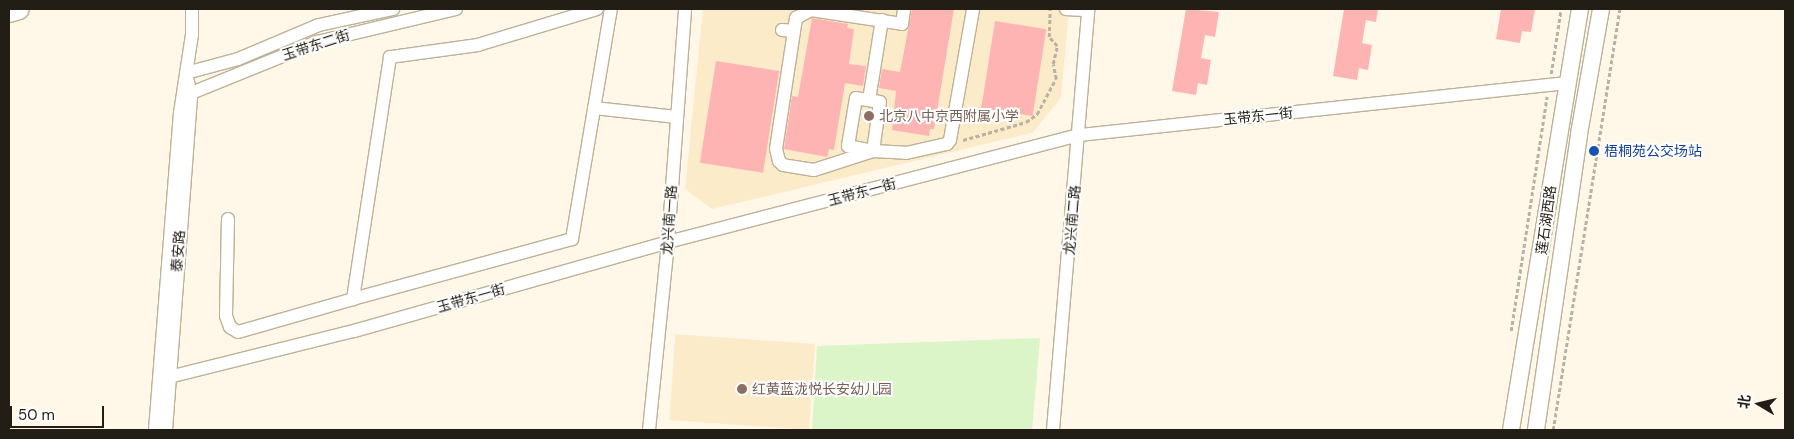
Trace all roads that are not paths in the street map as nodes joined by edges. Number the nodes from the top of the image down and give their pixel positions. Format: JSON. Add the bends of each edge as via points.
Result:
{"nodes":[{"id":1,"x":19,"y":9,"type":"edge"},
{"id":2,"x":192,"y":9,"type":"edge"},
{"id":3,"x":393,"y":9,"type":"edge"},
{"id":4,"x":456,"y":9,"type":"edge"},
{"id":5,"x":597,"y":9,"type":"edge"},
{"id":6,"x":611,"y":9,"type":"edge"},
{"id":7,"x":684,"y":9,"type":"edge"},
{"id":8,"x":904,"y":9,"type":"edge"},
{"id":9,"x":973,"y":9,"type":"edge"},
{"id":10,"x":1066,"y":9,"type":"edge"},
{"id":11,"x":1088,"y":9,"type":"edge"},
{"id":12,"x":1580,"y":9,"type":"edge"},
{"id":13,"x":1601,"y":9,"type":"edge"},
{"id":14,"x":9,"y":12,"type":"edge"},
{"id":15,"x":882,"y":20,"type":"junction"},
{"id":16,"x":186,"y":73,"type":"junction"},
{"id":17,"x":1568,"y":83,"type":"junction"},
{"id":18,"x":186,"y":95,"type":"junction"},
{"id":19,"x":869,"y":100,"type":"junction"},
{"id":20,"x":594,"y":108,"type":"junction"},
{"id":21,"x":677,"y":117,"type":"junction"},
{"id":22,"x":1080,"y":135,"type":"junction"},
{"id":23,"x":872,"y":150,"type":"junction"},
{"id":24,"x":228,"y":219,"type":"dead end"},
{"id":25,"x":668,"y":242,"type":"junction"},
{"id":26,"x":353,"y":299,"type":"junction"},
{"id":27,"x":169,"y":377,"type":"junction"},
{"id":28,"x":155,"y":430,"type":"edge"},
{"id":29,"x":166,"y":430,"type":"edge"},
{"id":30,"x":649,"y":430,"type":"edge"},
{"id":31,"x":1053,"y":430,"type":"edge"},
{"id":32,"x":1511,"y":430,"type":"edge"},
{"id":33,"x":1536,"y":430,"type":"edge"}],
"edges":[{"from":1,"to":14,"type":"highway"},
{"from":2,"to":16,"type":"street","name":"泰安路"},
{"from":3,"to":16,"type":"street","name":"玉带东二街","via":[[319,25],[238,59]]},
{"from":4,"to":18,"type":"street","name":"玉带东二街","via":[[317,42]]},
{"from":5,"to":26,"type":"street","via":[[478,45],[390,57]]},
{"from":6,"to":20,"type":"street"},
{"from":7,"to":21,"type":"street","name":"龙兴南一路"},
{"from":8,"to":15,"type":"street","via":[[902,24]]},
{"from":9,"to":23,"type":"street","via":[[947,144],[906,153]]},
{"from":10,"to":11,"type":"street"},
{"from":11,"to":22,"type":"street","name":"龙兴南二路"},
{"from":12,"to":17,"type":"main road","name":"莲石湖西路"},
{"from":13,"to":33,"type":"main road","name":"莲石湖西路","via":[[1579,134]]},
{"from":15,"to":19,"type":"street"},
{"from":15,"to":23,"type":"street","via":[[811,10],[796,18],[788,30],[776,149],[783,165],[814,170]]},
{"from":16,"to":18,"type":"street","name":"泰安路"},
{"from":17,"to":22,"type":"street","name":"玉带东一街"},
{"from":17,"to":32,"type":"main road","name":"莲石湖西路"},
{"from":18,"to":27,"type":"street","name":"泰安路"},
{"from":18,"to":28,"type":"street","name":"泰安路"},
{"from":19,"to":23,"type":"street","via":[[880,102]]},
{"from":19,"to":23,"type":"street","via":[[856,98],[848,146]]},
{"from":20,"to":21,"type":"street"},
{"from":20,"to":26,"type":"street","via":[[572,239]]},
{"from":21,"to":25,"type":"street","name":"龙兴南一路"},
{"from":22,"to":25,"type":"street","name":"玉带东一街"},
{"from":22,"to":31,"type":"street","name":"龙兴南二路"},
{"from":24,"to":26,"type":"street","via":[[226,316],[230,327],[238,332]]},
{"from":25,"to":27,"type":"street","name":"玉带东一街","via":[[354,331]]},
{"from":25,"to":30,"type":"street","name":"龙兴南一路"},
{"from":27,"to":29,"type":"street","name":"泰安路"}]}
